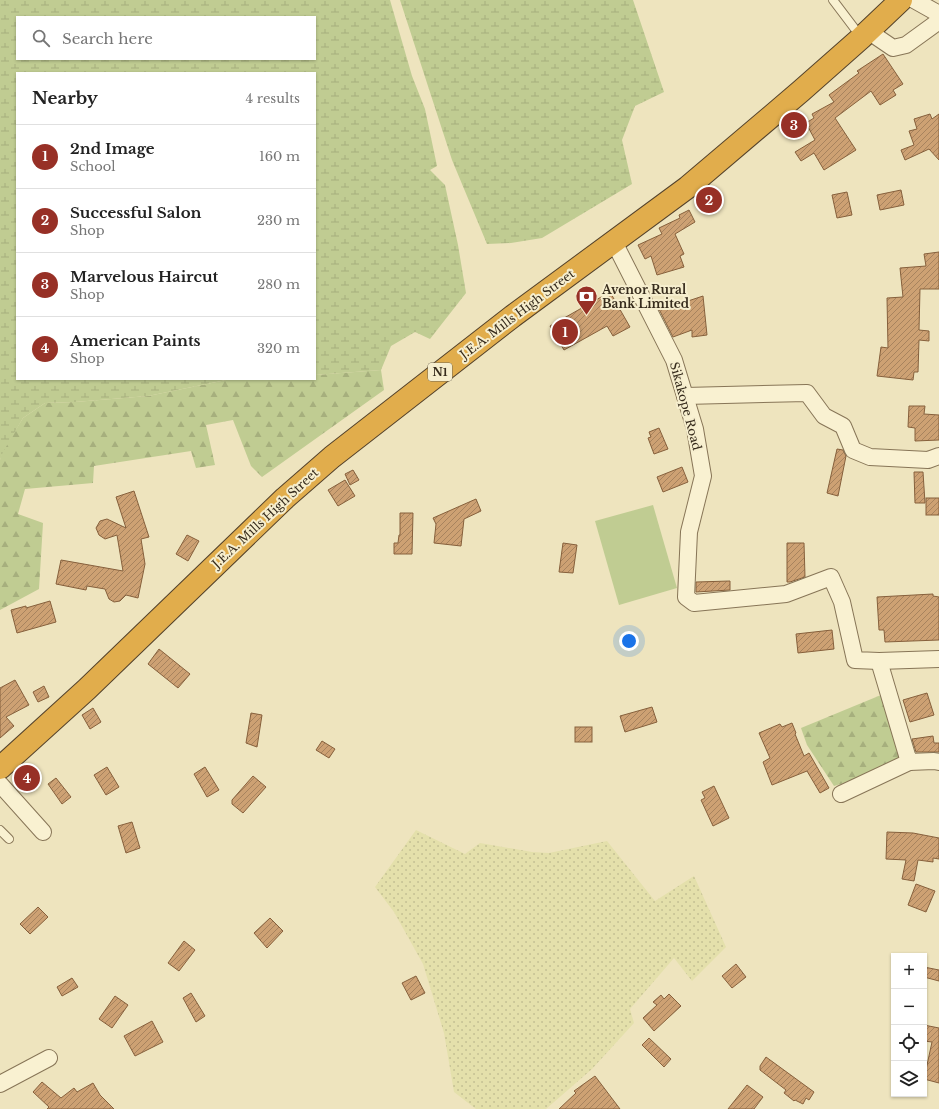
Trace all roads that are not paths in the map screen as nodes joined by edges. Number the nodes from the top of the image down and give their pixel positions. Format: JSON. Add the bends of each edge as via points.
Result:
{"nodes":[{"id":1,"x":833,"y":0,"type":"edge"},
{"id":2,"x":900,"y":0,"type":"edge"},
{"id":3,"x":914,"y":0,"type":"edge"},
{"id":4,"x":939,"y":14,"type":"edge"},
{"id":5,"x":939,"y":21,"type":"edge"},
{"id":6,"x":865,"y":34,"type":"junction"},
{"id":7,"x":614,"y":242,"type":"junction"},
{"id":8,"x":685,"y":396,"type":"junction"},
{"id":9,"x":939,"y":456,"type":"edge"},
{"id":10,"x":939,"y":659,"type":"edge"},
{"id":11,"x":879,"y":661,"type":"junction"},
{"id":12,"x":908,"y":762,"type":"junction"},
{"id":13,"x":939,"y":762,"type":"edge"},
{"id":14,"x":0,"y":768,"type":"edge"},
{"id":15,"x":0,"y":784,"type":"edge"},
{"id":16,"x":841,"y":794,"type":"dead end"},
{"id":17,"x":0,"y":830,"type":"edge"},
{"id":18,"x":43,"y":832,"type":"dead end"},
{"id":19,"x":9,"y":839,"type":"dead end"},
{"id":20,"x":49,"y":1058,"type":"dead end"},
{"id":21,"x":0,"y":1084,"type":"edge"}],
"edges":[{"from":1,"to":6,"type":"lane"},
{"from":2,"to":6,"type":"highway","name":"J.E.A. Mills High Street","number":"N1"},
{"from":3,"to":4,"type":"street"},
{"from":5,"to":6,"type":"street","via":[[906,45],[893,48]]},
{"from":6,"to":7,"type":"highway","name":"J.E.A. Mills High Street","number":"N1","via":[[688,187]]},
{"from":7,"to":8,"type":"street","name":"Sikakope Road","via":[[674,360]]},
{"from":7,"to":14,"type":"highway","name":"J.E.A. Mills High Street","number":"N1","via":[[513,316],[332,457]]},
{"from":8,"to":9,"type":"street","via":[[807,393],[824,416],[843,426],[853,450],[870,458],[928,460]]},
{"from":8,"to":11,"type":"street","name":"Sikakope Road","via":[[695,429],[703,476],[689,532],[686,597],[694,603],[786,594],[831,577],[842,602],[855,660]]},
{"from":10,"to":11,"type":"street","name":"Sikakope Road"},
{"from":11,"to":12,"type":"street"},
{"from":12,"to":13,"type":"street"},
{"from":12,"to":16,"type":"street"},
{"from":15,"to":18,"type":"street"},
{"from":17,"to":19,"type":"lane"},
{"from":20,"to":21,"type":"street"}]}
